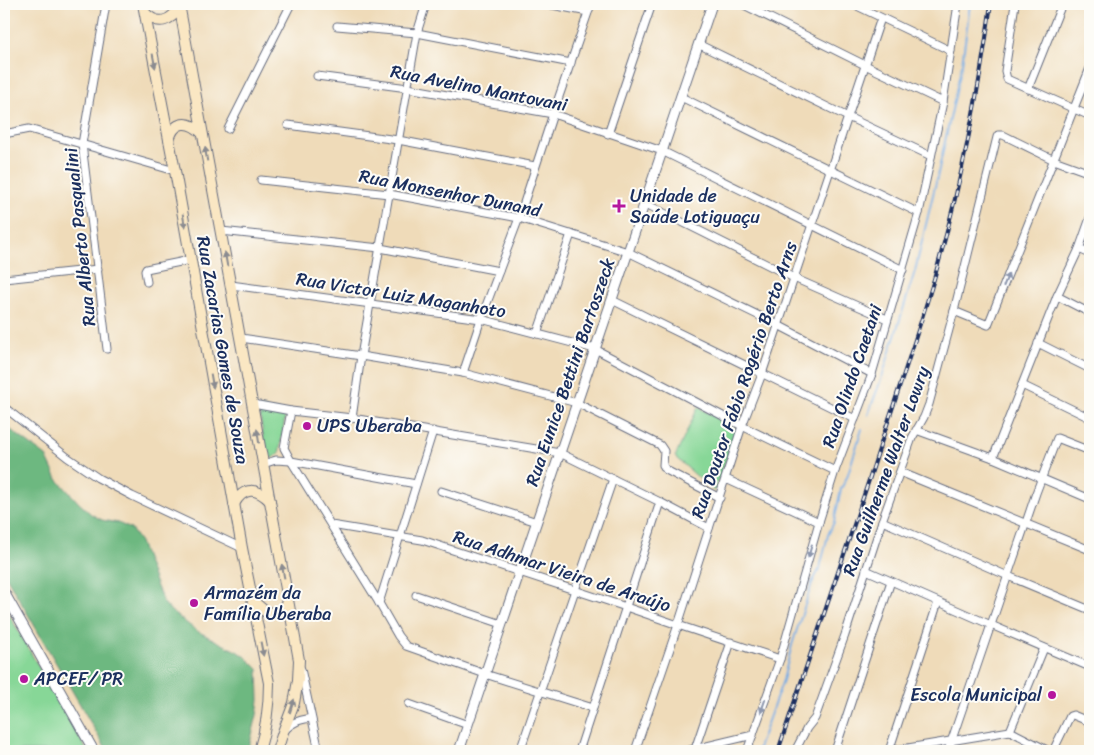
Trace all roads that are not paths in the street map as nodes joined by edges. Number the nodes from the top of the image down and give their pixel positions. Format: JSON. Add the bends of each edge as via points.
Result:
{"nodes":[{"id":1,"x":106,"y":4,"type":"edge"},
{"id":2,"x":291,"y":4,"type":"edge"},
{"id":3,"x":426,"y":4,"type":"edge"},
{"id":4,"x":548,"y":4,"type":"edge"},
{"id":5,"x":591,"y":4,"type":"edge"},
{"id":6,"x":652,"y":4,"type":"edge"},
{"id":7,"x":712,"y":4,"type":"edge"},
{"id":8,"x":742,"y":4,"type":"edge"},
{"id":9,"x":853,"y":4,"type":"edge"},
{"id":10,"x":958,"y":4,"type":"edge"},
{"id":11,"x":1015,"y":4,"type":"edge"},
{"id":12,"x":1062,"y":4,"type":"edge"},
{"id":13,"x":179,"y":6,"type":"edge"},
{"id":14,"x":144,"y":8,"type":"edge"},
{"id":15,"x":588,"y":12,"type":"junction"},
{"id":16,"x":881,"y":18,"type":"junction"},
{"id":17,"x":337,"y":26,"type":"dead end"},
{"id":18,"x":417,"y":33,"type":"junction"},
{"id":19,"x":698,"y":44,"type":"junction"},
{"id":20,"x":951,"y":51,"type":"junction"},
{"id":21,"x":571,"y":63,"type":"junction"},
{"id":22,"x":865,"y":65,"type":"junction"},
{"id":23,"x":1090,"y":68,"type":"edge"},
{"id":24,"x":317,"y":76,"type":"dead end"},
{"id":25,"x":408,"y":88,"type":"junction"},
{"id":26,"x":1028,"y":89,"type":"junction"},
{"id":27,"x":681,"y":97,"type":"junction"},
{"id":28,"x":943,"y":102,"type":"junction"},
{"id":29,"x":1074,"y":108,"type":"junction"},
{"id":30,"x":553,"y":114,"type":"junction"},
{"id":31,"x":1090,"y":116,"type":"edge"},
{"id":32,"x":848,"y":117,"type":"junction"},
{"id":33,"x":288,"y":125,"type":"dead end"},
{"id":34,"x":228,"y":129,"type":"dead end"},
{"id":35,"x":202,"y":133,"type":"junction"},
{"id":36,"x":4,"y":134,"type":"edge"},
{"id":37,"x":608,"y":134,"type":"junction"},
{"id":38,"x":169,"y":140,"type":"junction"},
{"id":39,"x":398,"y":140,"type":"junction"},
{"id":40,"x":82,"y":144,"type":"junction"},
{"id":41,"x":662,"y":151,"type":"junction"},
{"id":42,"x":931,"y":156,"type":"junction"},
{"id":43,"x":1054,"y":160,"type":"junction"},
{"id":44,"x":535,"y":166,"type":"junction"},
{"id":45,"x":175,"y":171,"type":"junction"},
{"id":46,"x":830,"y":171,"type":"junction"},
{"id":47,"x":1090,"y":173,"type":"edge"},
{"id":48,"x":261,"y":180,"type":"dead end"},
{"id":49,"x":389,"y":194,"type":"junction"},
{"id":50,"x":644,"y":203,"type":"junction"},
{"id":51,"x":919,"y":214,"type":"junction"},
{"id":52,"x":518,"y":218,"type":"junction"},
{"id":53,"x":1090,"y":218,"type":"edge"},
{"id":54,"x":812,"y":226,"type":"junction"},
{"id":55,"x":221,"y":231,"type":"junction"},
{"id":56,"x":571,"y":234,"type":"junction"},
{"id":57,"x":380,"y":248,"type":"junction"},
{"id":58,"x":1079,"y":249,"type":"junction"},
{"id":59,"x":628,"y":252,"type":"junction"},
{"id":60,"x":1090,"y":254,"type":"edge"},
{"id":61,"x":190,"y":260,"type":"junction"},
{"id":62,"x":98,"y":269,"type":"junction"},
{"id":63,"x":903,"y":270,"type":"junction"},
{"id":64,"x":499,"y":271,"type":"junction"},
{"id":65,"x":794,"y":278,"type":"junction"},
{"id":66,"x":4,"y":279,"type":"edge"},
{"id":67,"x":147,"y":282,"type":"dead end"},
{"id":68,"x":231,"y":285,"type":"junction"},
{"id":69,"x":1058,"y":296,"type":"junction"},
{"id":70,"x":612,"y":300,"type":"junction"},
{"id":71,"x":370,"y":303,"type":"junction"},
{"id":72,"x":954,"y":311,"type":"junction"},
{"id":73,"x":1090,"y":313,"type":"edge"},
{"id":74,"x":481,"y":319,"type":"junction"},
{"id":75,"x":887,"y":319,"type":"junction"},
{"id":76,"x":778,"y":325,"type":"junction"},
{"id":77,"x":537,"y":334,"type":"junction"},
{"id":78,"x":241,"y":338,"type":"junction"},
{"id":79,"x":1038,"y":343,"type":"junction"},
{"id":80,"x":107,"y":349,"type":"dead end"},
{"id":81,"x":595,"y":349,"type":"junction"},
{"id":82,"x":361,"y":356,"type":"junction"},
{"id":83,"x":1090,"y":369,"type":"edge"},
{"id":84,"x":463,"y":373,"type":"junction"},
{"id":85,"x":762,"y":374,"type":"junction"},
{"id":86,"x":872,"y":374,"type":"junction"},
{"id":87,"x":1022,"y":385,"type":"junction"},
{"id":88,"x":577,"y":403,"type":"junction"},
{"id":89,"x":253,"y":404,"type":"junction"},
{"id":90,"x":4,"y":407,"type":"edge"},
{"id":91,"x":291,"y":411,"type":"junction"},
{"id":92,"x":352,"y":418,"type":"junction"},
{"id":93,"x":1090,"y":418,"type":"edge"},
{"id":94,"x":855,"y":419,"type":"junction"},
{"id":95,"x":742,"y":426,"type":"junction"},
{"id":96,"x":916,"y":430,"type":"junction"},
{"id":97,"x":433,"y":431,"type":"junction"},
{"id":98,"x":284,"y":448,"type":"junction"},
{"id":99,"x":1090,"y":451,"type":"edge"},
{"id":100,"x":560,"y":453,"type":"junction"},
{"id":101,"x":993,"y":458,"type":"junction"},
{"id":102,"x":276,"y":460,"type":"junction"},
{"id":103,"x":291,"y":461,"type":"junction"},
{"id":104,"x":263,"y":464,"type":"junction"},
{"id":105,"x":835,"y":471,"type":"junction"},
{"id":106,"x":900,"y":472,"type":"junction"},
{"id":107,"x":613,"y":479,"type":"junction"},
{"id":108,"x":726,"y":479,"type":"junction"},
{"id":109,"x":1041,"y":479,"type":"junction"},
{"id":110,"x":416,"y":484,"type":"junction"},
{"id":111,"x":440,"y":491,"type":"dead end"},
{"id":112,"x":720,"y":498,"type":"junction"},
{"id":113,"x":1090,"y":499,"type":"edge"},
{"id":114,"x":270,"y":501,"type":"junction"},
{"id":115,"x":660,"y":502,"type":"junction"},
{"id":116,"x":234,"y":504,"type":"junction"},
{"id":117,"x":882,"y":521,"type":"junction"},
{"id":118,"x":537,"y":522,"type":"junction"},
{"id":119,"x":819,"y":522,"type":"junction"},
{"id":120,"x":1025,"y":523,"type":"junction"},
{"id":121,"x":331,"y":525,"type":"junction"},
{"id":122,"x":709,"y":528,"type":"junction"},
{"id":123,"x":399,"y":536,"type":"junction"},
{"id":124,"x":242,"y":548,"type":"junction"},
{"id":125,"x":1090,"y":550,"type":"edge"},
{"id":126,"x":866,"y":570,"type":"junction"},
{"id":127,"x":519,"y":572,"type":"junction"},
{"id":128,"x":1008,"y":576,"type":"junction"},
{"id":129,"x":891,"y":581,"type":"junction"},
{"id":130,"x":575,"y":591,"type":"junction"},
{"id":131,"x":4,"y":592,"type":"edge"},
{"id":132,"x":416,"y":595,"type":"dead end"},
{"id":133,"x":288,"y":596,"type":"junction"},
{"id":134,"x":253,"y":601,"type":"junction"},
{"id":135,"x":938,"y":602,"type":"junction"},
{"id":136,"x":379,"y":603,"type":"junction"},
{"id":137,"x":626,"y":607,"type":"junction"},
{"id":138,"x":1090,"y":610,"type":"edge"},
{"id":139,"x":502,"y":624,"type":"junction"},
{"id":140,"x":678,"y":625,"type":"junction"},
{"id":141,"x":991,"y":626,"type":"junction"},
{"id":142,"x":731,"y":642,"type":"junction"},
{"id":143,"x":1044,"y":648,"type":"junction"},
{"id":144,"x":780,"y":659,"type":"junction"},
{"id":145,"x":300,"y":660,"type":"junction"},
{"id":146,"x":1090,"y":667,"type":"edge"},
{"id":147,"x":485,"y":674,"type":"junction"},
{"id":148,"x":540,"y":691,"type":"junction"},
{"id":149,"x":409,"y":704,"type":"dead end"},
{"id":150,"x":593,"y":708,"type":"junction"},
{"id":151,"x":312,"y":718,"type":"junction"},
{"id":152,"x":1090,"y":722,"type":"edge"},
{"id":153,"x":468,"y":725,"type":"junction"},
{"id":154,"x":1010,"y":731,"type":"junction"},
{"id":155,"x":283,"y":732,"type":"junction"},
{"id":156,"x":753,"y":735,"type":"junction"},
{"id":157,"x":950,"y":741,"type":"junction"},
{"id":158,"x":695,"y":749,"type":"junction"},
{"id":159,"x":94,"y":751,"type":"edge"},
{"id":160,"x":259,"y":751,"type":"edge"},
{"id":161,"x":278,"y":751,"type":"edge"},
{"id":162,"x":319,"y":751,"type":"edge"},
{"id":163,"x":459,"y":751,"type":"edge"},
{"id":164,"x":520,"y":751,"type":"edge"},
{"id":165,"x":578,"y":751,"type":"edge"},
{"id":166,"x":635,"y":751,"type":"edge"},
{"id":167,"x":686,"y":751,"type":"edge"},
{"id":168,"x":747,"y":751,"type":"edge"},
{"id":169,"x":795,"y":751,"type":"edge"},
{"id":170,"x":835,"y":751,"type":"edge"},
{"id":171,"x":890,"y":751,"type":"edge"},
{"id":172,"x":948,"y":751,"type":"edge"},
{"id":173,"x":1049,"y":751,"type":"edge"},
{"id":174,"x":1054,"y":751,"type":"edge"}],
"edges":[{"from":1,"to":40,"type":"street","name":"Rua Alberto Pasqualini"},
{"from":2,"to":34,"type":"street"},
{"from":3,"to":18,"type":"street"},
{"from":4,"to":15,"type":"street"},
{"from":5,"to":15,"type":"street"},
{"from":6,"to":37,"type":"street"},
{"from":7,"to":19,"type":"street","name":"Rua Eunice Bettini Bartoszeck"},
{"from":8,"to":22,"type":"street"},
{"from":9,"to":16,"type":"street"},
{"from":10,"to":20,"type":"street","name":"Rua Olindo Caetani"},
{"from":11,"to":26,"type":"street","via":[[1005,71],[1009,81]]},
{"from":12,"to":26,"type":"street"},
{"from":13,"to":14,"type":"main road","via":[[175,15],[159,21],[151,19]]},
{"from":13,"to":35,"type":"main road","name":"Rua Zacarias Gomes de Souza"},
{"from":14,"to":38,"type":"main road","name":"Rua Zacarias Gomes de Souza","one_way":true},
{"from":15,"to":21,"type":"street"},
{"from":16,"to":20,"type":"street"},
{"from":16,"to":22,"type":"street","name":"Rua Doutor Fábio Rogério Berto Arns"},
{"from":17,"to":18,"type":"street"},
{"from":18,"to":21,"type":"street"},
{"from":18,"to":25,"type":"street"},
{"from":19,"to":27,"type":"street","name":"Rua Eunice Bettini Bartoszeck"},
{"from":19,"to":32,"type":"street"},
{"from":20,"to":28,"type":"street","name":"Rua Olindo Caetani"},
{"from":21,"to":30,"type":"street"},
{"from":22,"to":28,"type":"street"},
{"from":22,"to":32,"type":"street","name":"Rua Doutor Fábio Rogério Berto Arns"},
{"from":23,"to":29,"type":"street"},
{"from":24,"to":25,"type":"street","name":"Rua Avelino Mantovani"},
{"from":25,"to":30,"type":"street","name":"Rua Avelino Mantovani"},
{"from":25,"to":39,"type":"street"},
{"from":26,"to":29,"type":"street"},
{"from":27,"to":41,"type":"street","name":"Rua Eunice Bettini Bartoszeck"},
{"from":27,"to":46,"type":"street"},
{"from":28,"to":42,"type":"street","name":"Rua Olindo Caetani"},
{"from":29,"to":31,"type":"street"},
{"from":29,"to":43,"type":"street"},
{"from":30,"to":37,"type":"street","name":"Rua Avelino Mantovani"},
{"from":30,"to":44,"type":"street"},
{"from":32,"to":42,"type":"street"},
{"from":32,"to":46,"type":"street","name":"Rua Doutor Fábio Rogério Berto Arns"},
{"from":33,"to":39,"type":"street"},
{"from":35,"to":38,"type":"main road","via":[[197,127],[182,124],[170,133]]},
{"from":55,"to":35,"type":"main road","name":"Rua Zacarias Gomes de Souza","one_way":true},
{"from":36,"to":40,"type":"street","via":[[29,129]]},
{"from":37,"to":41,"type":"street","name":"Rua Avelino Mantovani"},
{"from":38,"to":45,"type":"main road","name":"Rua Zacarias Gomes de Souza"},
{"from":39,"to":44,"type":"street"},
{"from":39,"to":49,"type":"street"},
{"from":40,"to":45,"type":"street"},
{"from":40,"to":62,"type":"street","name":"Rua Alberto Pasqualini"},
{"from":41,"to":50,"type":"street","name":"Rua Eunice Bettini Bartoszeck"},
{"from":41,"to":54,"type":"street","name":"Rua Avelino Mantovani"},
{"from":42,"to":51,"type":"street","name":"Rua Olindo Caetani"},
{"from":43,"to":47,"type":"street"},
{"from":72,"to":43,"type":"street","one_way":true,"via":[[988,325]]},
{"from":43,"to":72,"type":"street","name":"Rua Guilherme Walter Lowry","via":[[998,135]]},
{"from":44,"to":52,"type":"street"},
{"from":45,"to":61,"type":"main road","name":"Rua Zacarias Gomes de Souza","one_way":true},
{"from":46,"to":51,"type":"street"},
{"from":46,"to":54,"type":"street","name":"Rua Doutor Fábio Rogério Berto Arns"},
{"from":48,"to":49,"type":"street","name":"Rua Monsenhor Dunand"},
{"from":49,"to":52,"type":"street","name":"Rua Monsenhor Dunand"},
{"from":49,"to":57,"type":"street"},
{"from":50,"to":59,"type":"street","name":"Rua Eunice Bettini Bartoszeck"},
{"from":50,"to":65,"type":"street"},
{"from":51,"to":63,"type":"street","name":"Rua Olindo Caetani"},
{"from":52,"to":56,"type":"street","name":"Rua Monsenhor Dunand"},
{"from":52,"to":64,"type":"street"},
{"from":53,"to":58,"type":"street"},
{"from":54,"to":63,"type":"street","name":"Rua Avelino Mantovani"},
{"from":54,"to":65,"type":"street","name":"Rua Doutor Fábio Rogério Berto Arns"},
{"from":55,"to":57,"type":"street"},
{"from":68,"to":55,"type":"main road","name":"Rua Zacarias Gomes de Souza","one_way":true},
{"from":56,"to":59,"type":"street","name":"Rua Monsenhor Dunand"},
{"from":56,"to":77,"type":"street"},
{"from":57,"to":64,"type":"street"},
{"from":57,"to":71,"type":"street"},
{"from":58,"to":60,"type":"street"},
{"from":58,"to":69,"type":"street"},
{"from":59,"to":70,"type":"street","name":"Rua Eunice Bettini Bartoszeck"},
{"from":59,"to":76,"type":"street","name":"Rua Monsenhor Dunand"},
{"from":61,"to":67,"type":"street","via":[[148,268],[145,271]]},
{"from":61,"to":116,"type":"main road","name":"Rua Zacarias Gomes de Souza","one_way":true},
{"from":62,"to":66,"type":"street"},
{"from":62,"to":80,"type":"street","name":"Rua Alberto Pasqualini"},
{"from":63,"to":75,"type":"street","name":"Rua Olindo Caetani"},
{"from":64,"to":74,"type":"street"},
{"from":65,"to":75,"type":"street"},
{"from":65,"to":76,"type":"street","name":"Rua Doutor Fábio Rogério Berto Arns"},
{"from":68,"to":71,"type":"street","name":"Rua Victor Luiz Maganhoto"},
{"from":68,"to":78,"type":"main road","name":"Rua Zacarias Gomes de Souza"},
{"from":69,"to":73,"type":"street"},
{"from":69,"to":79,"type":"street"},
{"from":70,"to":81,"type":"street","name":"Rua Eunice Bettini Bartoszeck"},
{"from":70,"to":85,"type":"street"},
{"from":71,"to":74,"type":"street","name":"Rua Victor Luiz Maganhoto"},
{"from":71,"to":82,"type":"street"},
{"from":72,"to":96,"type":"street","name":"Rua Guilherme Walter Lowry","via":[[929,404]]},
{"from":74,"to":77,"type":"street","name":"Rua Victor Luiz Maganhoto"},
{"from":74,"to":84,"type":"street"},
{"from":75,"to":86,"type":"street","name":"Rua Olindo Caetani"},
{"from":76,"to":85,"type":"street","name":"Rua Doutor Fábio Rogério Berto Arns"},
{"from":76,"to":86,"type":"street","name":"Rua Monsenhor Dunand"},
{"from":77,"to":81,"type":"street","name":"Rua Victor Luiz Maganhoto"},
{"from":78,"to":82,"type":"street"},
{"from":78,"to":89,"type":"main road","name":"Rua Zacarias Gomes de Souza"},
{"from":79,"to":83,"type":"street"},
{"from":79,"to":87,"type":"street"},
{"from":81,"to":88,"type":"street","name":"Rua Eunice Bettini Bartoszeck"},
{"from":81,"to":95,"type":"street","name":"Rua Victor Luiz Maganhoto"},
{"from":82,"to":84,"type":"street"},
{"from":82,"to":92,"type":"street"},
{"from":84,"to":88,"type":"street"},
{"from":85,"to":94,"type":"street"},
{"from":85,"to":95,"type":"street","name":"Rua Doutor Fábio Rogério Berto Arns"},
{"from":86,"to":94,"type":"street","name":"Rua Olindo Caetani"},
{"from":87,"to":93,"type":"street"},
{"from":87,"to":101,"type":"street"},
{"from":88,"to":100,"type":"street","name":"Rua Eunice Bettini Bartoszeck"},
{"from":88,"to":112,"type":"street","via":[[660,445],[666,470]]},
{"from":89,"to":91,"type":"street"},
{"from":104,"to":89,"type":"main road","name":"Rua Zacarias Gomes de Souza","one_way":true},
{"from":90,"to":124,"type":"street","via":[[98,478]]},
{"from":91,"to":92,"type":"street"},
{"from":91,"to":98,"type":"street"},
{"from":92,"to":97,"type":"street"},
{"from":94,"to":105,"type":"street","name":"Rua Olindo Caetani"},
{"from":95,"to":105,"type":"street","name":"Rua Victor Luiz Maganhoto"},
{"from":95,"to":108,"type":"street","name":"Rua Doutor Fábio Rogério Berto Arns"},
{"from":96,"to":101,"type":"street"},
{"from":96,"to":106,"type":"street","name":"Rua Guilherme Walter Lowry"},
{"from":97,"to":100,"type":"street"},
{"from":97,"to":110,"type":"street"},
{"from":98,"to":102,"type":"street"},
{"from":98,"to":103,"type":"street"},
{"from":99,"to":109,"type":"street","via":[[1057,438]]},
{"from":100,"to":107,"type":"street"},
{"from":100,"to":118,"type":"street","name":"Rua Eunice Bettini Bartoszeck"},
{"from":101,"to":109,"type":"street"},
{"from":102,"to":103,"type":"street"},
{"from":102,"to":104,"type":"street"},
{"from":103,"to":110,"type":"street"},
{"from":103,"to":121,"type":"street"},
{"from":104,"to":114,"type":"main road","name":"Rua Zacarias Gomes de Souza"},
{"from":105,"to":119,"type":"street","name":"Rua Olindo Caetani"},
{"from":106,"to":117,"type":"street","name":"Rua Guilherme Walter Lowry"},
{"from":106,"to":120,"type":"street"},
{"from":107,"to":115,"type":"street"},
{"from":107,"to":130,"type":"street"},
{"from":108,"to":112,"type":"street","name":"Rua Doutor Fábio Rogério Berto Arns"},
{"from":108,"to":119,"type":"street"},
{"from":109,"to":113,"type":"street"},
{"from":109,"to":120,"type":"street"},
{"from":110,"to":123,"type":"street"},
{"from":111,"to":118,"type":"street"},
{"from":112,"to":122,"type":"street","name":"Rua Doutor Fábio Rogério Berto Arns"},
{"from":114,"to":116,"type":"main road","via":[[263,494],[246,491]]},
{"from":133,"to":114,"type":"main road","name":"Rua Zacarias Gomes de Souza","one_way":true},
{"from":115,"to":122,"type":"street"},
{"from":115,"to":137,"type":"street"},
{"from":116,"to":124,"type":"main road","name":"Rua Zacarias Gomes de Souza"},
{"from":117,"to":126,"type":"street","name":"Rua Guilherme Walter Lowry"},
{"from":117,"to":128,"type":"street"},
{"from":118,"to":127,"type":"street","name":"Rua Eunice Bettini Bartoszeck"},
{"from":119,"to":144,"type":"street","name":"Rua Olindo Caetani","one_way":true},
{"from":120,"to":125,"type":"street"},
{"from":120,"to":128,"type":"street"},
{"from":121,"to":123,"type":"street","name":"Rua Adhmar Vieira de Araújo"},
{"from":121,"to":136,"type":"street"},
{"from":122,"to":140,"type":"street","name":"Rua Doutor Fábio Rogério Berto Arns"},
{"from":123,"to":127,"type":"street","name":"Rua Adhmar Vieira de Araújo","via":[[422,540]]},
{"from":123,"to":136,"type":"street"},
{"from":124,"to":134,"type":"main road","name":"Rua Zacarias Gomes de Souza"},
{"from":126,"to":129,"type":"street"},
{"from":126,"to":169,"type":"street","name":"Rua Guilherme Walter Lowry","via":[[815,718],[806,728]]},
{"from":127,"to":130,"type":"street","name":"Rua Adhmar Vieira de Araújo"},
{"from":127,"to":139,"type":"street","name":"Rua Eunice Bettini Bartoszeck"},
{"from":128,"to":138,"type":"street"},
{"from":128,"to":141,"type":"street"},
{"from":129,"to":135,"type":"street"},
{"from":129,"to":170,"type":"street"},
{"from":130,"to":137,"type":"street","name":"Rua Adhmar Vieira de Araújo"},
{"from":130,"to":148,"type":"street"},
{"from":131,"to":159,"type":"street"},
{"from":132,"to":139,"type":"street"},
{"from":133,"to":134,"type":"main road","via":[[286,604],[274,613],[266,612]]},
{"from":133,"to":145,"type":"main road","name":"Rua Zacarias Gomes de Souza"},
{"from":134,"to":160,"type":"main road","name":"Rua Zacarias Gomes de Souza","one_way":true,"via":[[269,683],[266,726]]},
{"from":135,"to":141,"type":"street"},
{"from":135,"to":171,"type":"street"},
{"from":136,"to":147,"type":"street","via":[[406,646]]},
{"from":137,"to":140,"type":"street","name":"Rua Adhmar Vieira de Araújo"},
{"from":137,"to":150,"type":"street"},
{"from":139,"to":147,"type":"street","name":"Rua Eunice Bettini Bartoszeck"},
{"from":140,"to":142,"type":"street","name":"Rua Adhmar Vieira de Araújo"},
{"from":140,"to":166,"type":"street","name":"Rua Doutor Fábio Rogério Berto Arns"},
{"from":141,"to":143,"type":"street"},
{"from":141,"to":157,"type":"street"},
{"from":142,"to":144,"type":"street","name":"Rua Adhmar Vieira de Araújo"},
{"from":142,"to":158,"type":"street"},
{"from":143,"to":146,"type":"street"},
{"from":143,"to":154,"type":"street"},
{"from":144,"to":156,"type":"street","name":"Rua Olindo Caetani","one_way":true},
{"from":145,"to":151,"type":"street"},
{"from":155,"to":145,"type":"main road","name":"Rua Zacarias Gomes de Souza","one_way":true,"via":[[294,703]]},
{"from":147,"to":148,"type":"street"},
{"from":147,"to":153,"type":"street","name":"Rua Eunice Bettini Bartoszeck"},
{"from":148,"to":150,"type":"street"},
{"from":148,"to":164,"type":"street"},
{"from":149,"to":153,"type":"street"},
{"from":150,"to":165,"type":"street"},
{"from":151,"to":155,"type":"street","via":[[299,720]]},
{"from":151,"to":162,"type":"street"},
{"from":152,"to":174,"type":"street","via":[[1070,716]]},
{"from":153,"to":163,"type":"street","name":"Rua Eunice Bettini Bartoszeck"},
{"from":154,"to":157,"type":"street"},
{"from":154,"to":173,"type":"street"},
{"from":155,"to":161,"type":"main road","name":"Rua Zacarias Gomes de Souza"},
{"from":156,"to":158,"type":"street"},
{"from":156,"to":168,"type":"street","name":"Rua Olindo Caetani"},
{"from":157,"to":171,"type":"street"},
{"from":157,"to":172,"type":"street"},
{"from":158,"to":167,"type":"street"}]}
